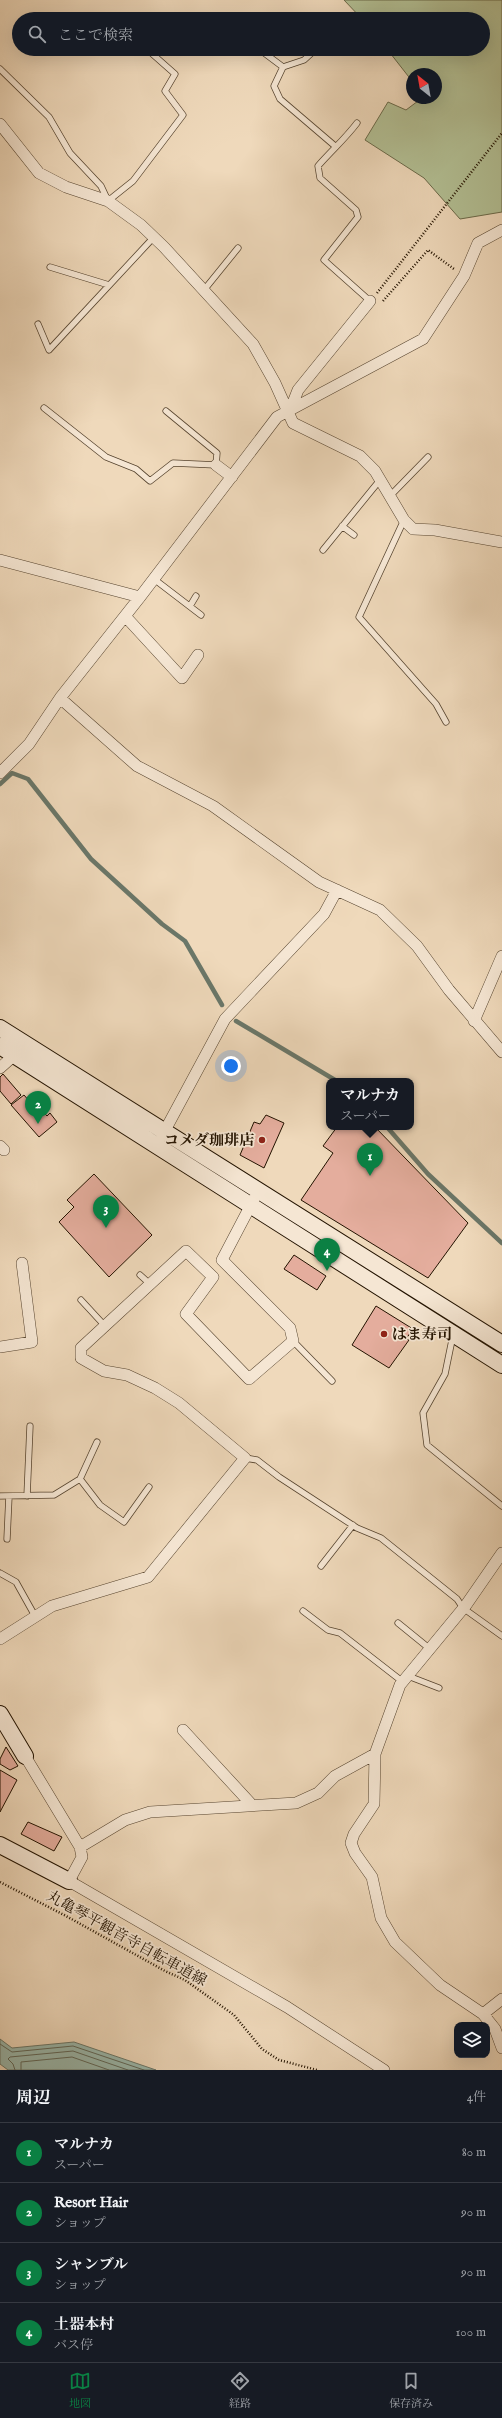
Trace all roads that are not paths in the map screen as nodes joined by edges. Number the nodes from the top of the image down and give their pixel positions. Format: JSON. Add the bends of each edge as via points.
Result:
{"nodes":[{"id":1,"x":155,"y":56,"type":"edge"},
{"id":2,"x":268,"y":56,"type":"edge"},
{"id":3,"x":308,"y":56,"type":"edge"},
{"id":4,"x":283,"y":67,"type":"junction"},
{"id":5,"x":0,"y":70,"type":"edge"},
{"id":6,"x":357,"y":123,"type":"dead end"},
{"id":7,"x":0,"y":124,"type":"edge"},
{"id":8,"x":335,"y":146,"type":"junction"},
{"id":9,"x":108,"y":201,"type":"junction"},
{"id":10,"x":502,"y":230,"type":"edge"},
{"id":11,"x":154,"y":237,"type":"junction"},
{"id":12,"x":238,"y":248,"type":"dead end"},
{"id":13,"x":50,"y":267,"type":"dead end"},
{"id":14,"x":109,"y":285,"type":"junction"},
{"id":15,"x":204,"y":290,"type":"junction"},
{"id":16,"x":370,"y":301,"type":"joint"},
{"id":17,"x":38,"y":324,"type":"dead end"},
{"id":18,"x":44,"y":408,"type":"dead end"},
{"id":19,"x":166,"y":410,"type":"dead end"},
{"id":20,"x":288,"y":412,"type":"junction"},
{"id":21,"x":428,"y":457,"type":"dead end"},
{"id":22,"x":216,"y":465,"type":"junction"},
{"id":23,"x":232,"y":477,"type":"junction"},
{"id":24,"x":380,"y":480,"type":"junction"},
{"id":25,"x":390,"y":496,"type":"junction"},
{"id":26,"x":404,"y":520,"type":"junction"},
{"id":27,"x":342,"y":526,"type":"junction"},
{"id":28,"x":354,"y":534,"type":"dead end"},
{"id":29,"x":502,"y":542,"type":"edge"},
{"id":30,"x":323,"y":550,"type":"dead end"},
{"id":31,"x":0,"y":560,"type":"edge"},
{"id":32,"x":154,"y":579,"type":"junction"},
{"id":33,"x":196,"y":596,"type":"dead end"},
{"id":34,"x":140,"y":598,"type":"junction"},
{"id":35,"x":190,"y":606,"type":"junction"},
{"id":36,"x":201,"y":615,"type":"dead end"},
{"id":37,"x":125,"y":616,"type":"junction"},
{"id":38,"x":198,"y":655,"type":"dead end"},
{"id":39,"x":60,"y":698,"type":"junction"},
{"id":40,"x":446,"y":722,"type":"dead end"},
{"id":41,"x":0,"y":773,"type":"edge"},
{"id":42,"x":337,"y":890,"type":"junction"},
{"id":43,"x":501,"y":959,"type":"edge"},
{"id":44,"x":474,"y":1020,"type":"junction"},
{"id":45,"x":0,"y":1028,"type":"edge"},
{"id":46,"x":0,"y":1046,"type":"edge"},
{"id":47,"x":20,"y":1050,"type":"junction"},
{"id":48,"x":502,"y":1052,"type":"edge"},
{"id":49,"x":0,"y":1068,"type":"edge"},
{"id":50,"x":164,"y":1132,"type":"junction"},
{"id":51,"x":157,"y":1146,"type":"junction"},
{"id":52,"x":258,"y":1190,"type":"junction"},
{"id":53,"x":251,"y":1205,"type":"junction"},
{"id":54,"x":222,"y":1260,"type":"junction"},
{"id":55,"x":22,"y":1263,"type":"dead end"},
{"id":56,"x":140,"y":1275,"type":"dead end"},
{"id":57,"x":213,"y":1277,"type":"junction"},
{"id":58,"x":150,"y":1284,"type":"junction"},
{"id":59,"x":81,"y":1300,"type":"dead end"},
{"id":60,"x":105,"y":1326,"type":"junction"},
{"id":61,"x":453,"y":1333,"type":"junction"},
{"id":62,"x":293,"y":1340,"type":"junction"},
{"id":63,"x":502,"y":1344,"type":"edge"},
{"id":64,"x":0,"y":1347,"type":"edge"},
{"id":65,"x":502,"y":1365,"type":"edge"},
{"id":66,"x":332,"y":1381,"type":"dead end"},
{"id":67,"x":30,"y":1426,"type":"dead end"},
{"id":68,"x":97,"y":1442,"type":"dead end"},
{"id":69,"x":245,"y":1458,"type":"junction"},
{"id":70,"x":80,"y":1479,"type":"junction"},
{"id":71,"x":149,"y":1487,"type":"dead end"},
{"id":72,"x":0,"y":1496,"type":"edge"},
{"id":73,"x":9,"y":1496,"type":"junction"},
{"id":74,"x":27,"y":1496,"type":"junction"},
{"id":75,"x":502,"y":1506,"type":"edge"},
{"id":76,"x":353,"y":1525,"type":"junction"},
{"id":77,"x":7,"y":1538,"type":"dead end"},
{"id":78,"x":502,"y":1553,"type":"edge"},
{"id":79,"x":321,"y":1566,"type":"dead end"},
{"id":80,"x":0,"y":1573,"type":"edge"},
{"id":81,"x":463,"y":1608,"type":"junction"},
{"id":82,"x":303,"y":1611,"type":"dead end"},
{"id":83,"x":35,"y":1616,"type":"junction"},
{"id":84,"x":398,"y":1623,"type":"dead end"},
{"id":85,"x":502,"y":1636,"type":"edge"},
{"id":86,"x":0,"y":1639,"type":"edge"},
{"id":87,"x":430,"y":1649,"type":"junction"},
{"id":88,"x":405,"y":1679,"type":"junction"},
{"id":89,"x":439,"y":1688,"type":"dead end"},
{"id":90,"x":0,"y":1714,"type":"edge"},
{"id":91,"x":183,"y":1730,"type":"dead end"},
{"id":92,"x":375,"y":1754,"type":"junction"},
{"id":93,"x":25,"y":1756,"type":"joint"},
{"id":94,"x":252,"y":1805,"type":"junction"},
{"id":95,"x":0,"y":1845,"type":"edge"},
{"id":96,"x":80,"y":1847,"type":"junction"},
{"id":97,"x":69,"y":1881,"type":"junction"},
{"id":98,"x":502,"y":1999,"type":"edge"},
{"id":99,"x":483,"y":2014,"type":"junction"},
{"id":100,"x":502,"y":2048,"type":"edge"},
{"id":101,"x":384,"y":2070,"type":"edge"}],
"edges":[{"from":1,"to":9,"type":"lane","via":[[175,74],[165,91],[183,115],[133,181]]},
{"from":2,"to":4,"type":"lane"},
{"from":3,"to":4,"type":"lane"},
{"from":4,"to":8,"type":"lane","via":[[274,86],[280,99]]},
{"from":5,"to":9,"type":"lane","via":[[49,117],[70,153],[101,186]]},
{"from":6,"to":8,"type":"lane","via":[[344,141]]},
{"from":7,"to":9,"type":"street","via":[[39,173],[66,187]]},
{"from":8,"to":16,"type":"lane","via":[[318,166],[320,178],[356,210],[358,217],[324,260]]},
{"from":9,"to":11,"type":"street"},
{"from":10,"to":20,"type":"street","via":[[478,243],[464,276],[423,339]]},
{"from":11,"to":14,"type":"lane"},
{"from":11,"to":15,"type":"street"},
{"from":12,"to":15,"type":"lane"},
{"from":13,"to":14,"type":"lane"},
{"from":14,"to":17,"type":"lane","via":[[49,350]]},
{"from":15,"to":20,"type":"street","via":[[253,344]]},
{"from":16,"to":20,"type":"street","via":[[298,390]]},
{"from":18,"to":22,"type":"lane","via":[[106,457],[136,468],[150,480],[173,463]]},
{"from":19,"to":22,"type":"lane","via":[[217,453]]},
{"from":20,"to":23,"type":"street","via":[[277,417]]},
{"from":20,"to":24,"type":"street","via":[[293,423],[360,456]]},
{"from":21,"to":25,"type":"lane"},
{"from":22,"to":23,"type":"street"},
{"from":23,"to":32,"type":"street"},
{"from":24,"to":25,"type":"street"},
{"from":24,"to":27,"type":"lane"},
{"from":25,"to":26,"type":"street"},
{"from":26,"to":29,"type":"street","via":[[413,529]]},
{"from":26,"to":40,"type":"lane","via":[[359,617],[436,704]]},
{"from":27,"to":28,"type":"lane"},
{"from":27,"to":30,"type":"lane"},
{"from":31,"to":34,"type":"street"},
{"from":32,"to":34,"type":"street"},
{"from":32,"to":35,"type":"lane"},
{"from":33,"to":35,"type":"lane"},
{"from":34,"to":37,"type":"street"},
{"from":35,"to":36,"type":"lane"},
{"from":37,"to":38,"type":"street","via":[[182,678]]},
{"from":37,"to":39,"type":"street"},
{"from":39,"to":41,"type":"street","via":[[29,744]]},
{"from":39,"to":42,"type":"street","via":[[137,766],[213,806],[319,882]]},
{"from":42,"to":44,"type":"street","via":[[380,910],[417,946]]},
{"from":42,"to":50,"type":"street","via":[[324,914],[225,1019]]},
{"from":43,"to":44,"type":"street"},
{"from":44,"to":48,"type":"street"},
{"from":45,"to":47,"type":"street"},
{"from":46,"to":47,"type":"street"},
{"from":47,"to":49,"type":"street"},
{"from":47,"to":50,"type":"street"},
{"from":47,"to":51,"type":"street"},
{"from":50,"to":51,"type":"street"},
{"from":50,"to":52,"type":"street"},
{"from":51,"to":53,"type":"street"},
{"from":52,"to":53,"type":"street"},
{"from":52,"to":63,"type":"street"},
{"from":53,"to":54,"type":"street"},
{"from":53,"to":61,"type":"street"},
{"from":54,"to":57,"type":"street"},
{"from":54,"to":62,"type":"street","via":[[290,1328]]},
{"from":55,"to":64,"type":"street","via":[[32,1342]]},
{"from":56,"to":58,"type":"lane"},
{"from":57,"to":58,"type":"street","via":[[186,1251]]},
{"from":57,"to":62,"type":"street","via":[[186,1314],[248,1379]]},
{"from":58,"to":60,"type":"street"},
{"from":59,"to":60,"type":"lane"},
{"from":60,"to":69,"type":"street","via":[[81,1348],[81,1358],[104,1371],[127,1375],[155,1388],[179,1403]]},
{"from":61,"to":65,"type":"street"},
{"from":61,"to":75,"type":"lane","via":[[445,1374],[423,1413],[427,1445]]},
{"from":62,"to":66,"type":"lane"},
{"from":67,"to":74,"type":"lane"},
{"from":68,"to":70,"type":"lane"},
{"from":69,"to":76,"type":"lane","via":[[257,1460],[278,1477]]},
{"from":69,"to":83,"type":"street","via":[[148,1577],[52,1606]]},
{"from":70,"to":71,"type":"lane","via":[[100,1505],[124,1522]]},
{"from":70,"to":74,"type":"lane","via":[[54,1495]]},
{"from":72,"to":73,"type":"lane"},
{"from":73,"to":74,"type":"lane"},
{"from":73,"to":77,"type":"lane"},
{"from":76,"to":79,"type":"lane"},
{"from":76,"to":81,"type":"lane","via":[[381,1538],[457,1599]]},
{"from":78,"to":81,"type":"street"},
{"from":80,"to":83,"type":"lane","via":[[16,1582]]},
{"from":81,"to":85,"type":"lane"},
{"from":81,"to":87,"type":"street"},
{"from":82,"to":88,"type":"lane","via":[[328,1630],[340,1633]]},
{"from":83,"to":86,"type":"street"},
{"from":84,"to":87,"type":"lane"},
{"from":87,"to":88,"type":"street"},
{"from":88,"to":89,"type":"lane"},
{"from":88,"to":92,"type":"street"},
{"from":90,"to":93,"type":"street"},
{"from":91,"to":94,"type":"street"},
{"from":92,"to":94,"type":"street","via":[[335,1776],[318,1793],[296,1803]]},
{"from":92,"to":99,"type":"street","via":[[374,1804],[351,1843],[372,1877],[381,1918],[395,1942],[408,1957],[440,1985]]},
{"from":93,"to":96,"type":"street"},
{"from":94,"to":96,"type":"street","via":[[150,1812],[125,1820]]},
{"from":95,"to":97,"type":"street"},
{"from":96,"to":97,"type":"street","via":[[82,1857]]},
{"from":97,"to":101,"type":"street","via":[[287,2007]]},
{"from":98,"to":99,"type":"street"},
{"from":99,"to":100,"type":"street","via":[[495,2030]]}]}
